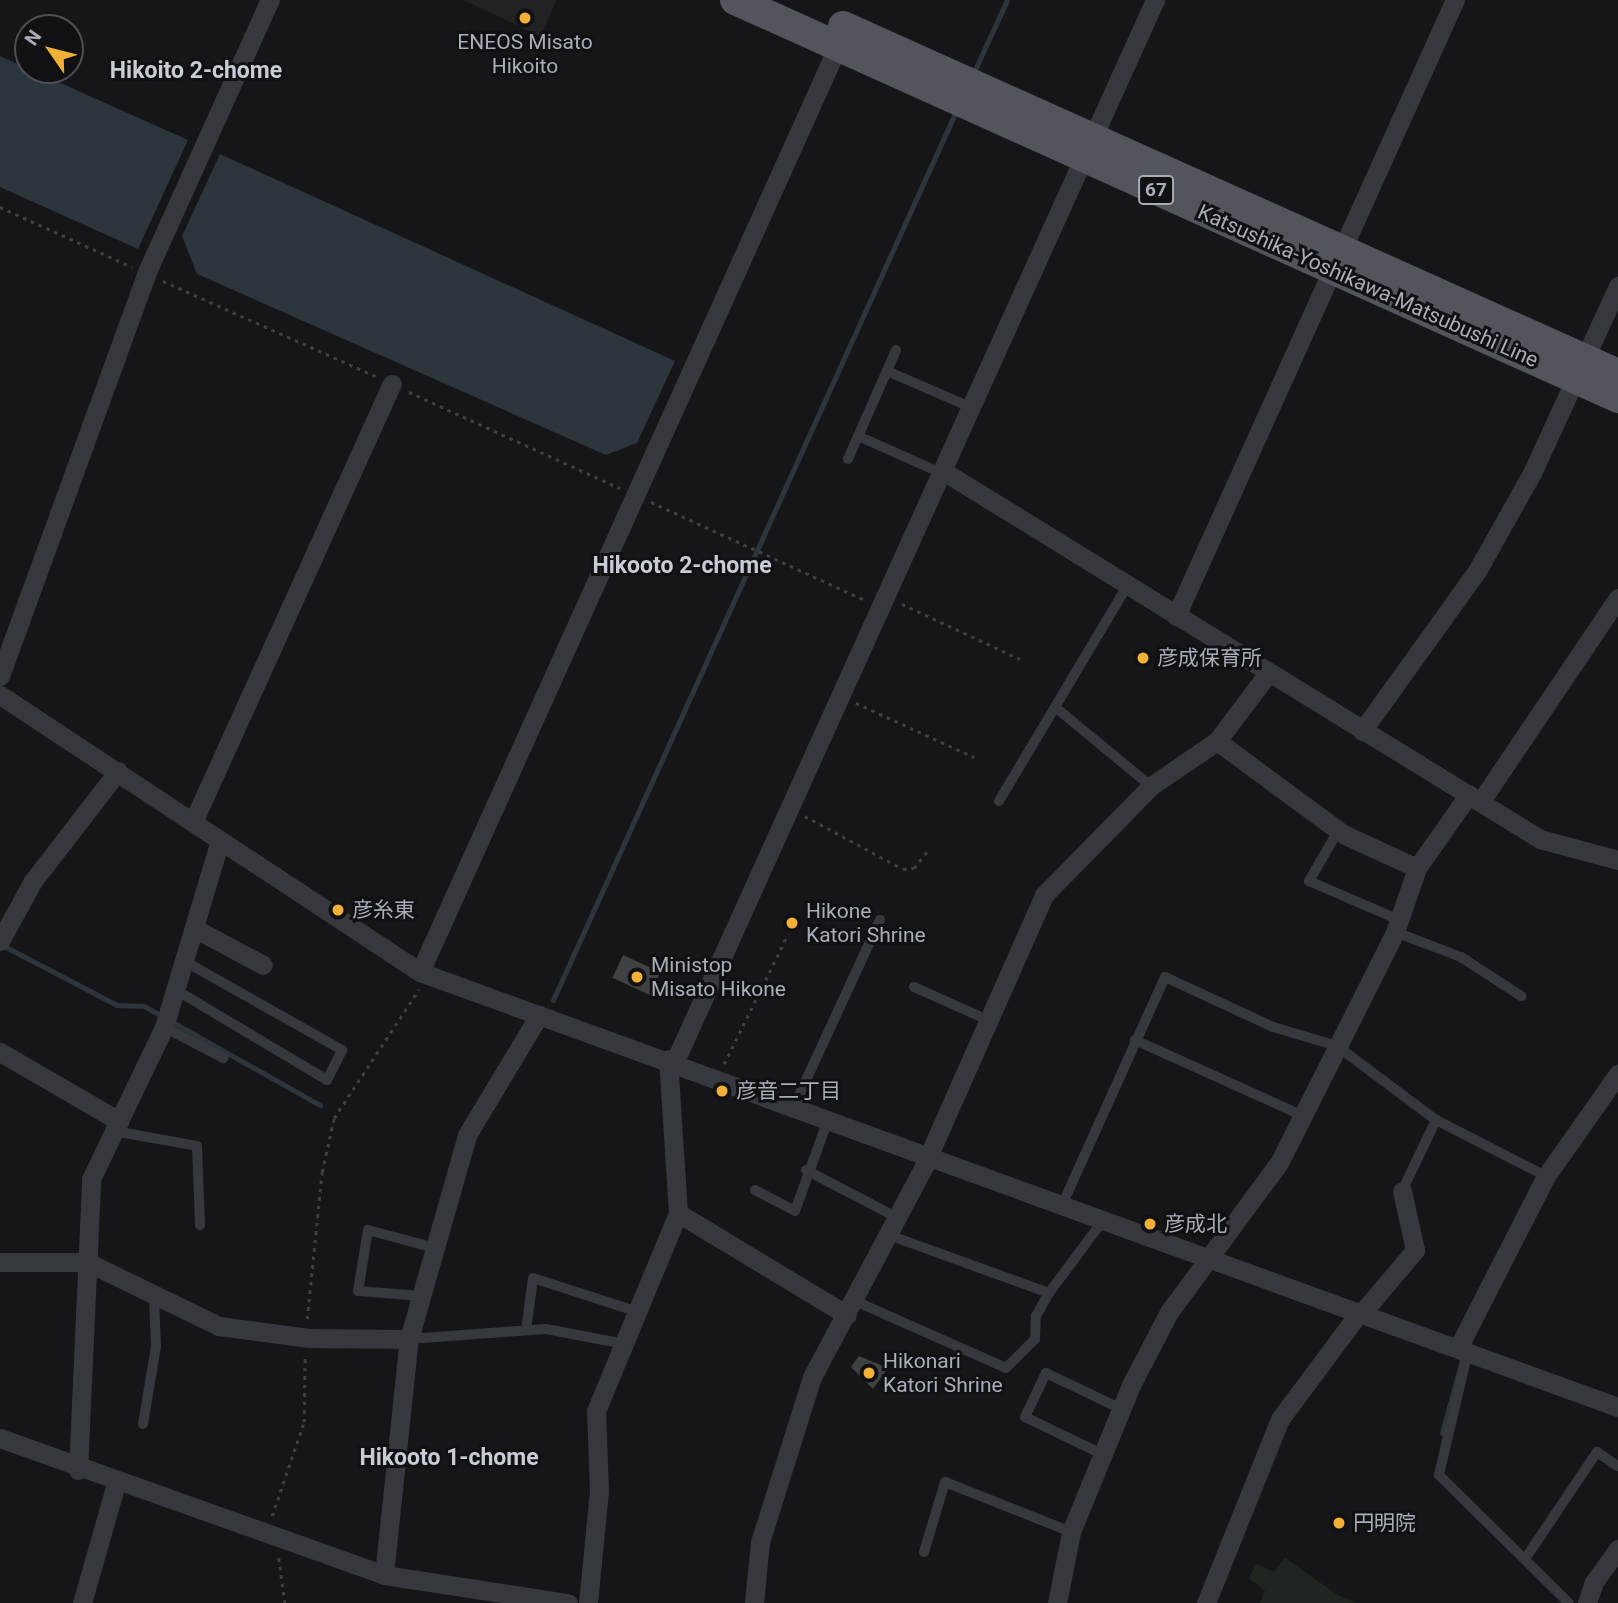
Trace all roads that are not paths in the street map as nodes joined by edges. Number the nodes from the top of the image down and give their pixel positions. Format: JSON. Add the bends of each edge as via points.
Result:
{"nodes":[{"id":1,"x":270,"y":0,"type":"edge"},
{"id":2,"x":735,"y":0,"type":"edge"},
{"id":3,"x":786,"y":0,"type":"edge"},
{"id":4,"x":1155,"y":0,"type":"edge"},
{"id":5,"x":1455,"y":0,"type":"edge"},
{"id":6,"x":838,"y":46,"type":"junction"},
{"id":7,"x":1088,"y":148,"type":"junction"},
{"id":8,"x":1337,"y":260,"type":"junction"},
{"id":9,"x":1618,"y":286,"type":"edge"},
{"id":10,"x":896,"y":350,"type":"dead end"},
{"id":11,"x":1580,"y":370,"type":"junction"},
{"id":12,"x":887,"y":371,"type":"junction"},
{"id":13,"x":1618,"y":374,"type":"edge"},
{"id":14,"x":392,"y":384,"type":"road end"},
{"id":15,"x":1618,"y":398,"type":"edge"},
{"id":16,"x":970,"y":407,"type":"junction"},
{"id":17,"x":858,"y":436,"type":"junction"},
{"id":18,"x":848,"y":459,"type":"dead end"},
{"id":19,"x":942,"y":472,"type":"junction"},
{"id":20,"x":1128,"y":585,"type":"junction"},
{"id":21,"x":1618,"y":598,"type":"edge"},
{"id":22,"x":1176,"y":617,"type":"junction"},
{"id":23,"x":1269,"y":672,"type":"junction"},
{"id":24,"x":0,"y":676,"type":"edge"},
{"id":25,"x":0,"y":695,"type":"edge"},
{"id":26,"x":1055,"y":707,"type":"junction"},
{"id":27,"x":1362,"y":731,"type":"junction"},
{"id":28,"x":1217,"y":741,"type":"junction"},
{"id":29,"x":118,"y":771,"type":"junction"},
{"id":30,"x":1151,"y":786,"type":"junction"},
{"id":31,"x":1475,"y":798,"type":"junction"},
{"id":32,"x":999,"y":801,"type":"dead end"},
{"id":33,"x":193,"y":822,"type":"junction"},
{"id":34,"x":1338,"y":831,"type":"junction"},
{"id":35,"x":220,"y":840,"type":"junction"},
{"id":36,"x":1618,"y":860,"type":"edge"},
{"id":37,"x":1417,"y":868,"type":"junction"},
{"id":38,"x":880,"y":920,"type":"dead end"},
{"id":39,"x":1397,"y":926,"type":"junction"},
{"id":40,"x":194,"y":928,"type":"junction"},
{"id":41,"x":0,"y":941,"type":"edge"},
{"id":42,"x":184,"y":961,"type":"junction"},
{"id":43,"x":263,"y":965,"type":"dead end"},
{"id":44,"x":421,"y":979,"type":"junction"},
{"id":45,"x":914,"y":987,"type":"dead end"},
{"id":46,"x":176,"y":990,"type":"junction"},
{"id":47,"x":1521,"y":996,"type":"dead end"},
{"id":48,"x":539,"y":1014,"type":"junction"},
{"id":49,"x":988,"y":1020,"type":"junction"},
{"id":50,"x":164,"y":1027,"type":"junction"},
{"id":51,"x":1135,"y":1040,"type":"junction"},
{"id":52,"x":1337,"y":1046,"type":"junction"},
{"id":53,"x":0,"y":1052,"type":"edge"},
{"id":54,"x":223,"y":1058,"type":"dead end"},
{"id":55,"x":671,"y":1060,"type":"junction"},
{"id":56,"x":1618,"y":1074,"type":"edge"},
{"id":57,"x":795,"y":1104,"type":"junction"},
{"id":58,"x":1303,"y":1115,"type":"junction"},
{"id":59,"x":830,"y":1116,"type":"junction"},
{"id":60,"x":1436,"y":1120,"type":"junction"},
{"id":61,"x":117,"y":1126,"type":"junction"},
{"id":62,"x":929,"y":1153,"type":"junction"},
{"id":63,"x":806,"y":1170,"type":"junction"},
{"id":64,"x":1546,"y":1176,"type":"junction"},
{"id":65,"x":755,"y":1190,"type":"dead end"},
{"id":66,"x":1402,"y":1191,"type":"joint"},
{"id":67,"x":1063,"y":1203,"type":"junction"},
{"id":68,"x":678,"y":1213,"type":"junction"},
{"id":69,"x":898,"y":1217,"type":"junction"},
{"id":70,"x":1105,"y":1218,"type":"junction"},
{"id":71,"x":200,"y":1225,"type":"dead end"},
{"id":72,"x":889,"y":1235,"type":"junction"},
{"id":73,"x":435,"y":1248,"type":"junction"},
{"id":74,"x":1207,"y":1256,"type":"junction"},
{"id":75,"x":0,"y":1262,"type":"edge"},
{"id":76,"x":87,"y":1262,"type":"junction"},
{"id":77,"x":1049,"y":1293,"type":"junction"},
{"id":78,"x":421,"y":1296,"type":"junction"},
{"id":79,"x":154,"y":1298,"type":"junction"},
{"id":80,"x":851,"y":1308,"type":"junction"},
{"id":81,"x":639,"y":1312,"type":"junction"},
{"id":82,"x":1360,"y":1313,"type":"junction"},
{"id":83,"x":526,"y":1331,"type":"junction"},
{"id":84,"x":409,"y":1339,"type":"junction"},
{"id":85,"x":625,"y":1344,"type":"junction"},
{"id":86,"x":1463,"y":1349,"type":"junction"},
{"id":87,"x":1618,"y":1407,"type":"edge"},
{"id":88,"x":1121,"y":1409,"type":"junction"},
{"id":89,"x":143,"y":1424,"type":"dead end"},
{"id":90,"x":0,"y":1438,"type":"edge"},
{"id":91,"x":1102,"y":1454,"type":"junction"},
{"id":92,"x":1618,"y":1466,"type":"edge"},
{"id":93,"x":78,"y":1470,"type":"junction"},
{"id":94,"x":116,"y":1484,"type":"junction"},
{"id":95,"x":1071,"y":1532,"type":"junction"},
{"id":96,"x":1618,"y":1549,"type":"edge"},
{"id":97,"x":924,"y":1552,"type":"dead end"},
{"id":98,"x":1525,"y":1559,"type":"junction"},
{"id":99,"x":384,"y":1575,"type":"junction"},
{"id":100,"x":82,"y":1603,"type":"edge"},
{"id":101,"x":568,"y":1603,"type":"edge"},
{"id":102,"x":589,"y":1603,"type":"edge"},
{"id":103,"x":754,"y":1603,"type":"edge"},
{"id":104,"x":1057,"y":1603,"type":"edge"},
{"id":105,"x":1206,"y":1603,"type":"edge"},
{"id":106,"x":1569,"y":1603,"type":"edge"},
{"id":107,"x":1587,"y":1603,"type":"edge"}],
"edges":[{"from":1,"to":24,"type":"street","via":[[146,274]]},
{"from":2,"to":6,"type":"main road","name":"Katsushika-Yoshikawa-Matsubushi Line","number":"67"},
{"from":3,"to":7,"type":"main road","name":"Katsushika-Yoshikawa-Matsubushi Line","number":"67"},
{"from":4,"to":7,"type":"street"},
{"from":5,"to":8,"type":"street"},
{"from":6,"to":7,"type":"main road","name":"Katsushika-Yoshikawa-Matsubushi Line","number":"67"},
{"from":6,"to":44,"type":"street"},
{"from":7,"to":8,"type":"main road","name":"Katsushika-Yoshikawa-Matsubushi Line","number":"67"},
{"from":7,"to":16,"type":"street"},
{"from":8,"to":11,"type":"main road","name":"Katsushika-Yoshikawa-Matsubushi Line","number":"67"},
{"from":8,"to":22,"type":"street"},
{"from":9,"to":11,"type":"street"},
{"from":10,"to":12,"type":"lane"},
{"from":11,"to":13,"type":"main road","name":"Katsushika-Yoshikawa-Matsubushi Line","number":"67"},
{"from":11,"to":15,"type":"main road","name":"Katsushika-Yoshikawa-Matsubushi Line","number":"67"},
{"from":11,"to":27,"type":"street","via":[[1476,571]]},
{"from":12,"to":16,"type":"lane"},
{"from":12,"to":17,"type":"lane"},
{"from":14,"to":33,"type":"street"},
{"from":16,"to":19,"type":"street"},
{"from":17,"to":18,"type":"lane"},
{"from":17,"to":19,"type":"lane"},
{"from":19,"to":20,"type":"street"},
{"from":19,"to":55,"type":"street"},
{"from":20,"to":22,"type":"street"},
{"from":20,"to":26,"type":"lane"},
{"from":21,"to":31,"type":"street"},
{"from":22,"to":23,"type":"street"},
{"from":23,"to":27,"type":"street"},
{"from":23,"to":28,"type":"street"},
{"from":25,"to":29,"type":"street"},
{"from":26,"to":30,"type":"lane"},
{"from":26,"to":32,"type":"lane"},
{"from":27,"to":31,"type":"street"},
{"from":28,"to":30,"type":"street"},
{"from":28,"to":34,"type":"street"},
{"from":29,"to":33,"type":"street"},
{"from":29,"to":41,"type":"street","via":[[41,870]]},
{"from":30,"to":49,"type":"street","via":[[1044,895]]},
{"from":31,"to":36,"type":"street","via":[[1540,839]]},
{"from":31,"to":37,"type":"street"},
{"from":33,"to":35,"type":"street"},
{"from":34,"to":37,"type":"street"},
{"from":34,"to":39,"type":"lane","via":[[1309,881]]},
{"from":35,"to":40,"type":"street"},
{"from":35,"to":44,"type":"street"},
{"from":37,"to":39,"type":"street"},
{"from":38,"to":57,"type":"lane"},
{"from":39,"to":47,"type":"lane","via":[[1461,957]]},
{"from":39,"to":52,"type":"street"},
{"from":40,"to":42,"type":"street"},
{"from":40,"to":43,"type":"street"},
{"from":42,"to":46,"type":"street"},
{"from":42,"to":46,"type":"lane","via":[[342,1050],[327,1080]]},
{"from":44,"to":48,"type":"street"},
{"from":45,"to":49,"type":"lane"},
{"from":46,"to":50,"type":"street"},
{"from":48,"to":55,"type":"street"},
{"from":48,"to":73,"type":"street","via":[[467,1135]]},
{"from":49,"to":62,"type":"street"},
{"from":50,"to":54,"type":"lane"},
{"from":50,"to":61,"type":"street"},
{"from":51,"to":52,"type":"lane","via":[[1165,977],[1273,1027]]},
{"from":51,"to":58,"type":"lane"},
{"from":51,"to":67,"type":"lane"},
{"from":52,"to":58,"type":"street"},
{"from":52,"to":60,"type":"lane"},
{"from":53,"to":61,"type":"street"},
{"from":55,"to":57,"type":"street"},
{"from":55,"to":68,"type":"street"},
{"from":56,"to":64,"type":"street"},
{"from":57,"to":59,"type":"street"},
{"from":58,"to":74,"type":"street","via":[[1279,1163]]},
{"from":59,"to":62,"type":"street"},
{"from":59,"to":63,"type":"lane"},
{"from":60,"to":64,"type":"lane"},
{"from":60,"to":66,"type":"lane"},
{"from":61,"to":71,"type":"lane","via":[[197,1146]]},
{"from":61,"to":76,"type":"street","via":[[91,1180]]},
{"from":62,"to":67,"type":"street"},
{"from":62,"to":69,"type":"street"},
{"from":63,"to":65,"type":"lane","via":[[795,1211]]},
{"from":63,"to":69,"type":"lane"},
{"from":64,"to":86,"type":"street"},
{"from":66,"to":82,"type":"street","via":[[1415,1250]]},
{"from":67,"to":70,"type":"street"},
{"from":68,"to":80,"type":"street"},
{"from":68,"to":81,"type":"street"},
{"from":69,"to":72,"type":"street"},
{"from":70,"to":74,"type":"street"},
{"from":70,"to":77,"type":"lane"},
{"from":72,"to":77,"type":"lane"},
{"from":72,"to":80,"type":"street"},
{"from":73,"to":78,"type":"street"},
{"from":73,"to":78,"type":"lane","via":[[368,1230],[358,1291]]},
{"from":74,"to":82,"type":"street"},
{"from":74,"to":88,"type":"street","via":[[1169,1312]]},
{"from":75,"to":76,"type":"street"},
{"from":76,"to":79,"type":"street"},
{"from":76,"to":93,"type":"street"},
{"from":77,"to":80,"type":"lane","via":[[1036,1316],[1035,1339],[1006,1368]]},
{"from":78,"to":84,"type":"street"},
{"from":79,"to":84,"type":"street","via":[[219,1326],[306,1337]]},
{"from":79,"to":89,"type":"lane","via":[[156,1346]]},
{"from":80,"to":103,"type":"street","via":[[812,1377],[792,1433],[760,1542]]},
{"from":81,"to":83,"type":"lane","via":[[533,1278]]},
{"from":81,"to":85,"type":"street"},
{"from":82,"to":86,"type":"street"},
{"from":82,"to":105,"type":"street","via":[[1280,1419]]},
{"from":83,"to":84,"type":"lane"},
{"from":83,"to":85,"type":"lane"},
{"from":84,"to":99,"type":"street"},
{"from":85,"to":102,"type":"street","via":[[596,1411],[599,1491]]},
{"from":86,"to":87,"type":"street"},
{"from":86,"to":98,"type":"lane","via":[[1438,1475]]},
{"from":88,"to":91,"type":"street"},
{"from":88,"to":91,"type":"lane","via":[[1046,1373],[1025,1417]]},
{"from":90,"to":93,"type":"street"},
{"from":91,"to":95,"type":"street"},
{"from":92,"to":98,"type":"lane","via":[[1597,1452]]},
{"from":93,"to":94,"type":"street"},
{"from":94,"to":99,"type":"street"},
{"from":94,"to":100,"type":"street"},
{"from":95,"to":97,"type":"lane","via":[[944,1482]]},
{"from":95,"to":104,"type":"street"},
{"from":96,"to":107,"type":"street","via":[[1594,1582]]},
{"from":98,"to":106,"type":"lane"},
{"from":99,"to":101,"type":"street"}]}
